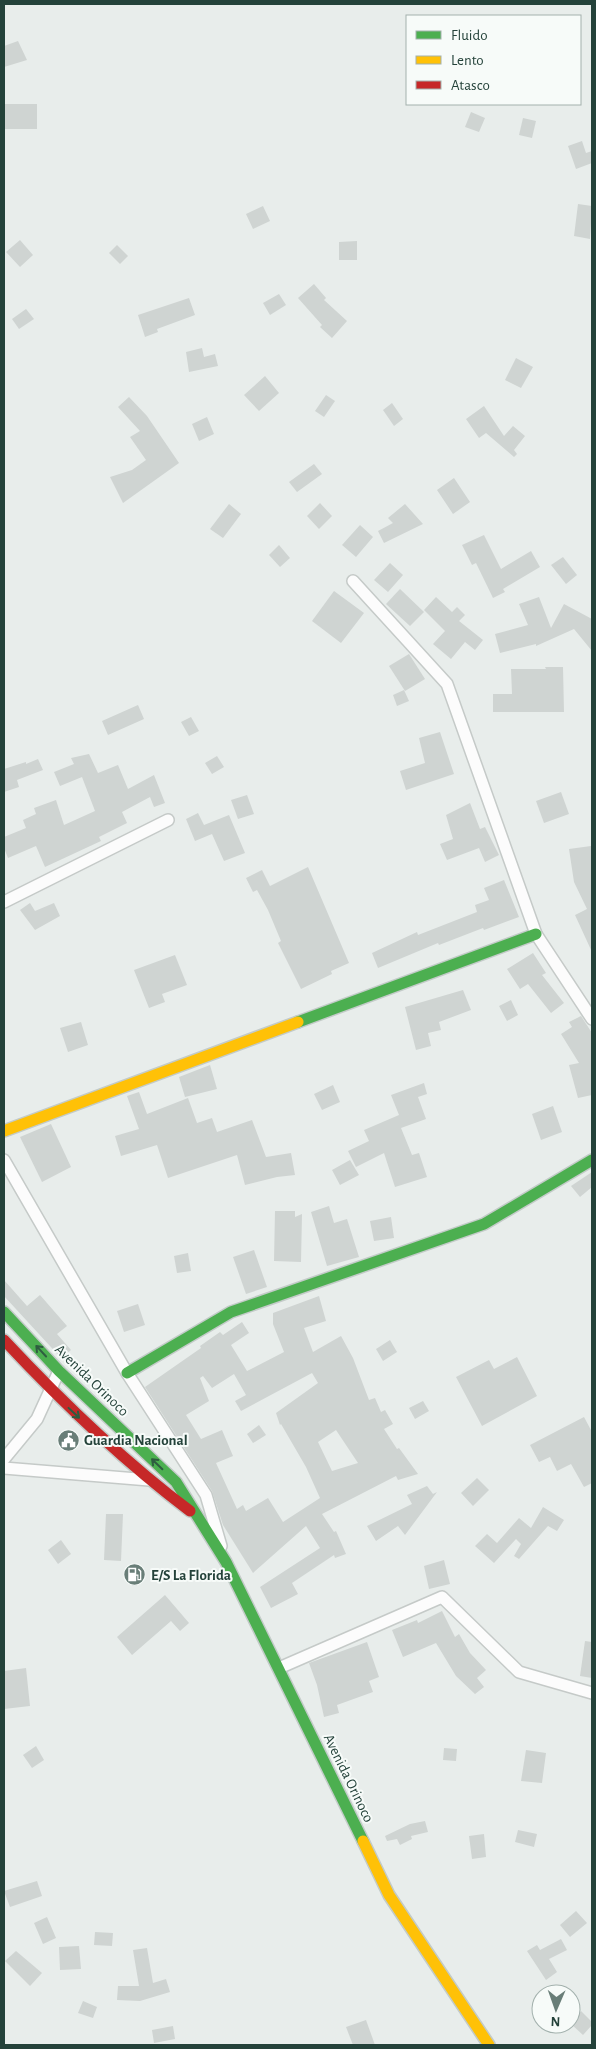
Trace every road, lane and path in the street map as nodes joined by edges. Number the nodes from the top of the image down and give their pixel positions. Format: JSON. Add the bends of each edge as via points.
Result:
{"nodes":[{"id":1,"x":353,"y":581,"type":"dead end"},
{"id":2,"x":168,"y":820,"type":"dead end"},
{"id":3,"x":4,"y":902,"type":"edge"},
{"id":4,"x":536,"y":934,"type":"junction"},
{"id":5,"x":592,"y":1019,"type":"edge"},
{"id":6,"x":4,"y":1131,"type":"edge"},
{"id":7,"x":4,"y":1160,"type":"edge"},
{"id":8,"x":592,"y":1160,"type":"edge"},
{"id":9,"x":4,"y":1312,"type":"edge"},
{"id":10,"x":4,"y":1340,"type":"edge"},
{"id":11,"x":60,"y":1370,"type":"junction"},
{"id":12,"x":127,"y":1373,"type":"junction"},
{"id":13,"x":51,"y":1391,"type":"junction"},
{"id":14,"x":4,"y":1459,"type":"edge"},
{"id":15,"x":4,"y":1468,"type":"edge"},
{"id":16,"x":148,"y":1480,"type":"junction"},
{"id":17,"x":176,"y":1482,"type":"junction"},
{"id":18,"x":198,"y":1516,"type":"junction"},
{"id":19,"x":226,"y":1562,"type":"junction"},
{"id":20,"x":279,"y":1668,"type":"junction"},
{"id":21,"x":592,"y":1693,"type":"edge"},
{"id":22,"x":489,"y":2045,"type":"edge"}],
"edges":[{"from":1,"to":4,"type":"street","via":[[447,684]]},
{"from":2,"to":3,"type":"street"},
{"from":4,"to":5,"type":"street"},
{"from":4,"to":6,"type":"street"},
{"from":7,"to":12,"type":"street"},
{"from":8,"to":12,"type":"street","via":[[484,1224],[231,1312]]},
{"from":11,"to":9,"type":"street","name":"Avenida Orinoco","one_way":true},
{"from":10,"to":13,"type":"street","name":"Avenida Orinoco"},
{"from":11,"to":13,"type":"street"},
{"from":17,"to":11,"type":"street","name":"Avenida Orinoco","one_way":true},
{"from":12,"to":19,"type":"street","via":[[206,1495]]},
{"from":13,"to":14,"type":"street","via":[[37,1419]]},
{"from":13,"to":16,"type":"street","name":"Avenida Orinoco","one_way":true},
{"from":15,"to":16,"type":"street"},
{"from":16,"to":17,"type":"street"},
{"from":16,"to":18,"type":"street","name":"Avenida Orinoco"},
{"from":17,"to":18,"type":"street","name":"Avenida Orinoco"},
{"from":18,"to":19,"type":"street","name":"Avenida Orinoco"},
{"from":19,"to":20,"type":"street","name":"Avenida Orinoco"},
{"from":20,"to":21,"type":"street","via":[[442,1597],[520,1672]]},
{"from":20,"to":22,"type":"street","name":"Avenida Orinoco","via":[[389,1895]]}]}
